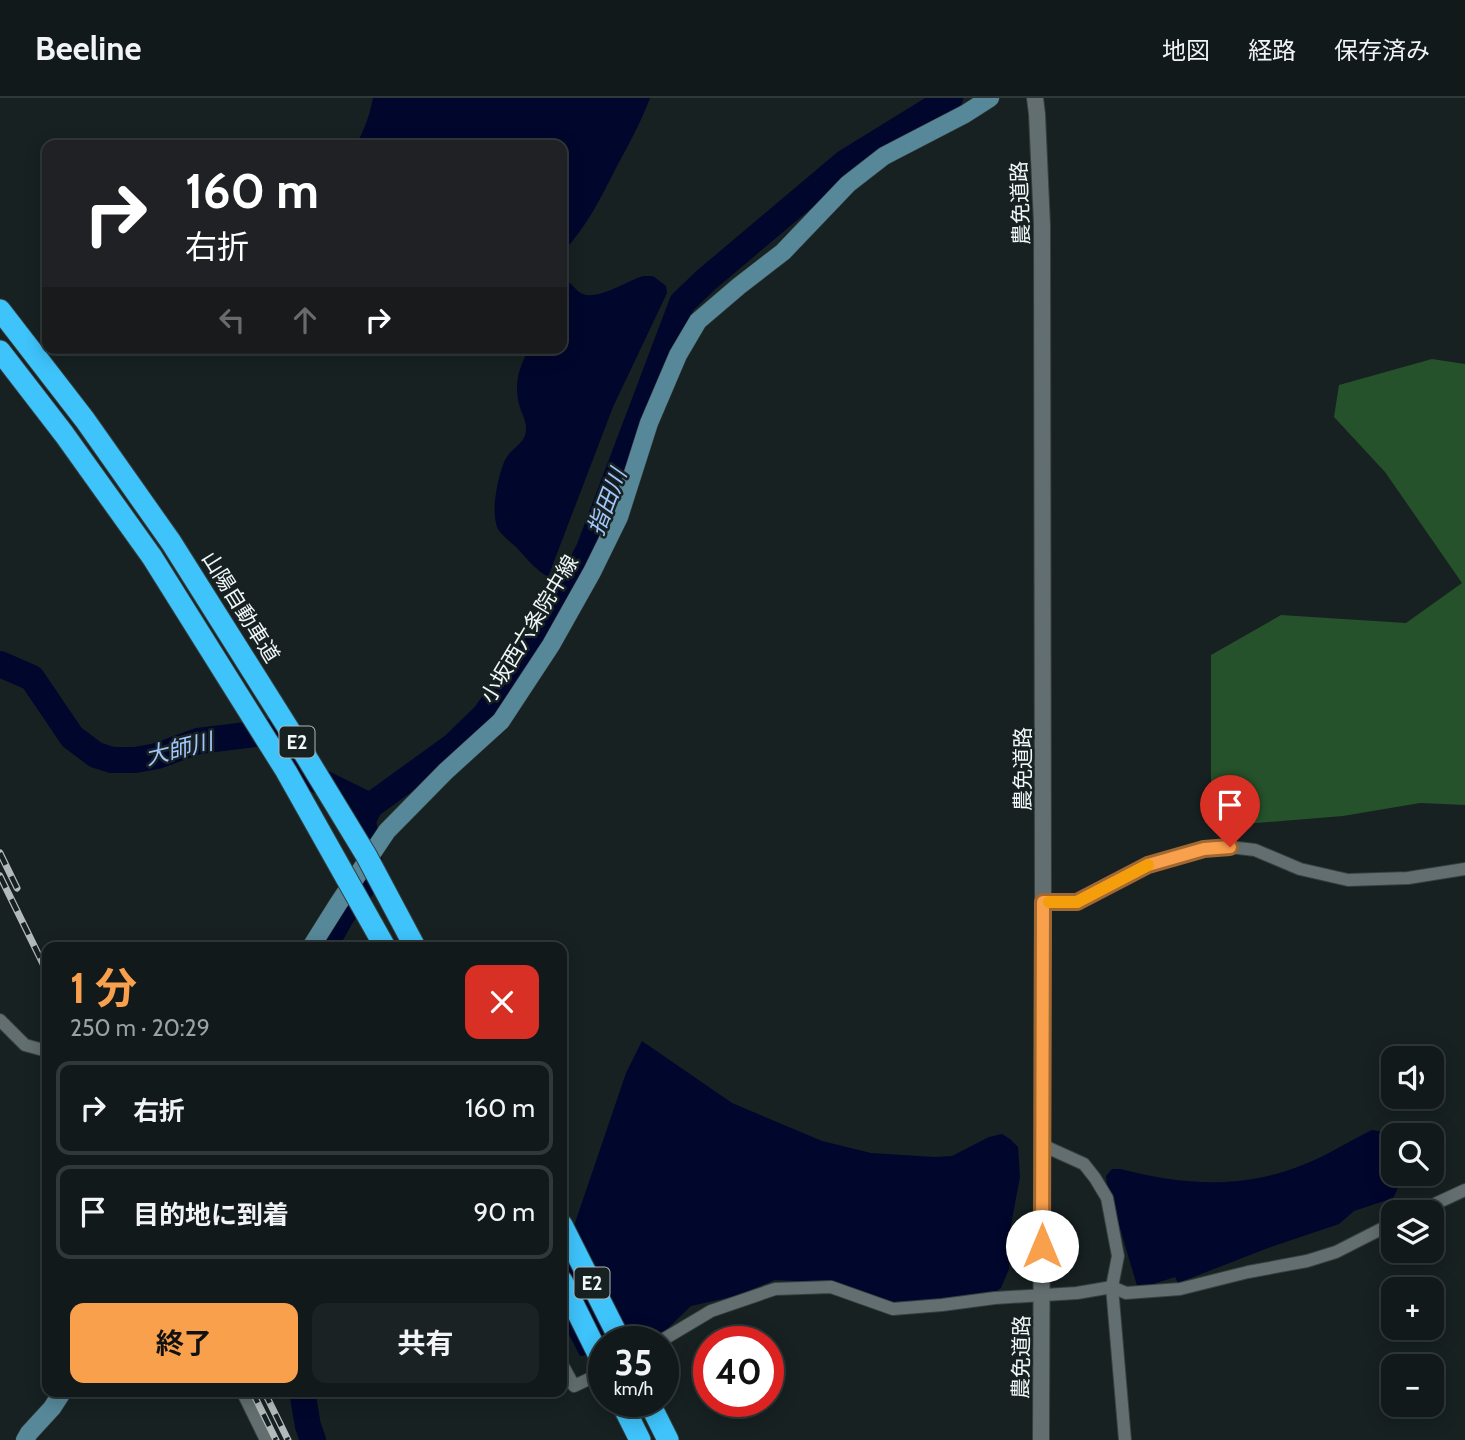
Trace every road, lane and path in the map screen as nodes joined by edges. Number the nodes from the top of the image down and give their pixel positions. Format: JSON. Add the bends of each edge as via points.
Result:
{"nodes":[{"id":1,"x":990,"y":98,"type":"edge"},
{"id":2,"x":1035,"y":98,"type":"edge"},
{"id":3,"x":0,"y":310,"type":"edge"},
{"id":4,"x":0,"y":351,"type":"edge"},
{"id":5,"x":1465,"y":869,"type":"edge"},
{"id":6,"x":1043,"y":902,"type":"junction"},
{"id":7,"x":314,"y":942,"type":"edge"},
{"id":8,"x":382,"y":942,"type":"edge"},
{"id":9,"x":412,"y":942,"type":"edge"},
{"id":10,"x":0,"y":1020,"type":"edge"},
{"id":11,"x":42,"y":1050,"type":"edge"},
{"id":12,"x":1042,"y":1144,"type":"junction"},
{"id":13,"x":1465,"y":1190,"type":"edge"},
{"id":14,"x":1443,"y":1200,"type":"edge"},
{"id":15,"x":1381,"y":1229,"type":"edge"},
{"id":16,"x":567,"y":1235,"type":"edge"},
{"id":17,"x":1112,"y":1287,"type":"junction"},
{"id":18,"x":567,"y":1291,"type":"edge"},
{"id":19,"x":1042,"y":1296,"type":"junction"},
{"id":20,"x":613,"y":1326,"type":"edge"},
{"id":21,"x":679,"y":1330,"type":"edge"},
{"id":22,"x":588,"y":1334,"type":"edge"},
{"id":23,"x":567,"y":1373,"type":"edge"},
{"id":24,"x":588,"y":1379,"type":"edge"},
{"id":25,"x":59,"y":1397,"type":"edge"},
{"id":26,"x":245,"y":1397,"type":"edge"},
{"id":27,"x":628,"y":1417,"type":"edge"},
{"id":28,"x":656,"y":1417,"type":"edge"},
{"id":29,"x":25,"y":1440,"type":"edge"},
{"id":30,"x":266,"y":1440,"type":"edge"},
{"id":31,"x":640,"y":1440,"type":"edge"},
{"id":32,"x":668,"y":1440,"type":"edge"},
{"id":33,"x":1041,"y":1440,"type":"edge"},
{"id":34,"x":1125,"y":1440,"type":"edge"}],
"edges":[{"from":1,"to":7,"type":"main road","name":"小坂西六条院中線","bridge":true,"via":[[884,156],[848,184],[783,253],[698,321],[649,423],[619,517],[551,645],[500,721],[387,831]]},
{"from":2,"to":6,"type":"street","name":"農免道路","via":[[1042,239]]},
{"from":3,"to":9,"type":"highway","name":"山陽自動車道","number":"E2","bridge":true,"via":[[171,541],[366,855]]},
{"from":4,"to":8,"type":"highway","number":"E2","bridge":true,"via":[[152,556],[286,771]]},
{"from":5,"to":6,"type":"street","via":[[1408,878],[1348,880],[1300,869],[1255,850],[1204,849],[1148,865],[1077,902]]},
{"from":6,"to":12,"type":"street","name":"農免道路"},
{"from":10,"to":11,"type":"street","via":[[24,1045]]},
{"from":12,"to":17,"type":"street","via":[[1084,1164],[1107,1198],[1118,1256]]},
{"from":12,"to":19,"type":"street","name":"農免道路"},
{"from":13,"to":14,"type":"street"},
{"from":15,"to":17,"type":"street","via":[[1307,1261],[1180,1289],[1126,1293]]},
{"from":16,"to":20,"type":"highway","number":"E2"},
{"from":17,"to":19,"type":"street"},
{"from":17,"to":34,"type":"street"},
{"from":18,"to":22,"type":"highway","number":"E2"},
{"from":19,"to":21,"type":"street","via":[[893,1308],[831,1287],[775,1289],[711,1311]]},
{"from":19,"to":33,"type":"street","name":"農免道路"},
{"from":23,"to":24,"type":"street","via":[[574,1386]]},
{"from":25,"to":29,"type":"main road"},
{"from":26,"to":30,"type":"street"},
{"from":27,"to":31,"type":"highway"},
{"from":28,"to":32,"type":"highway"}]}
